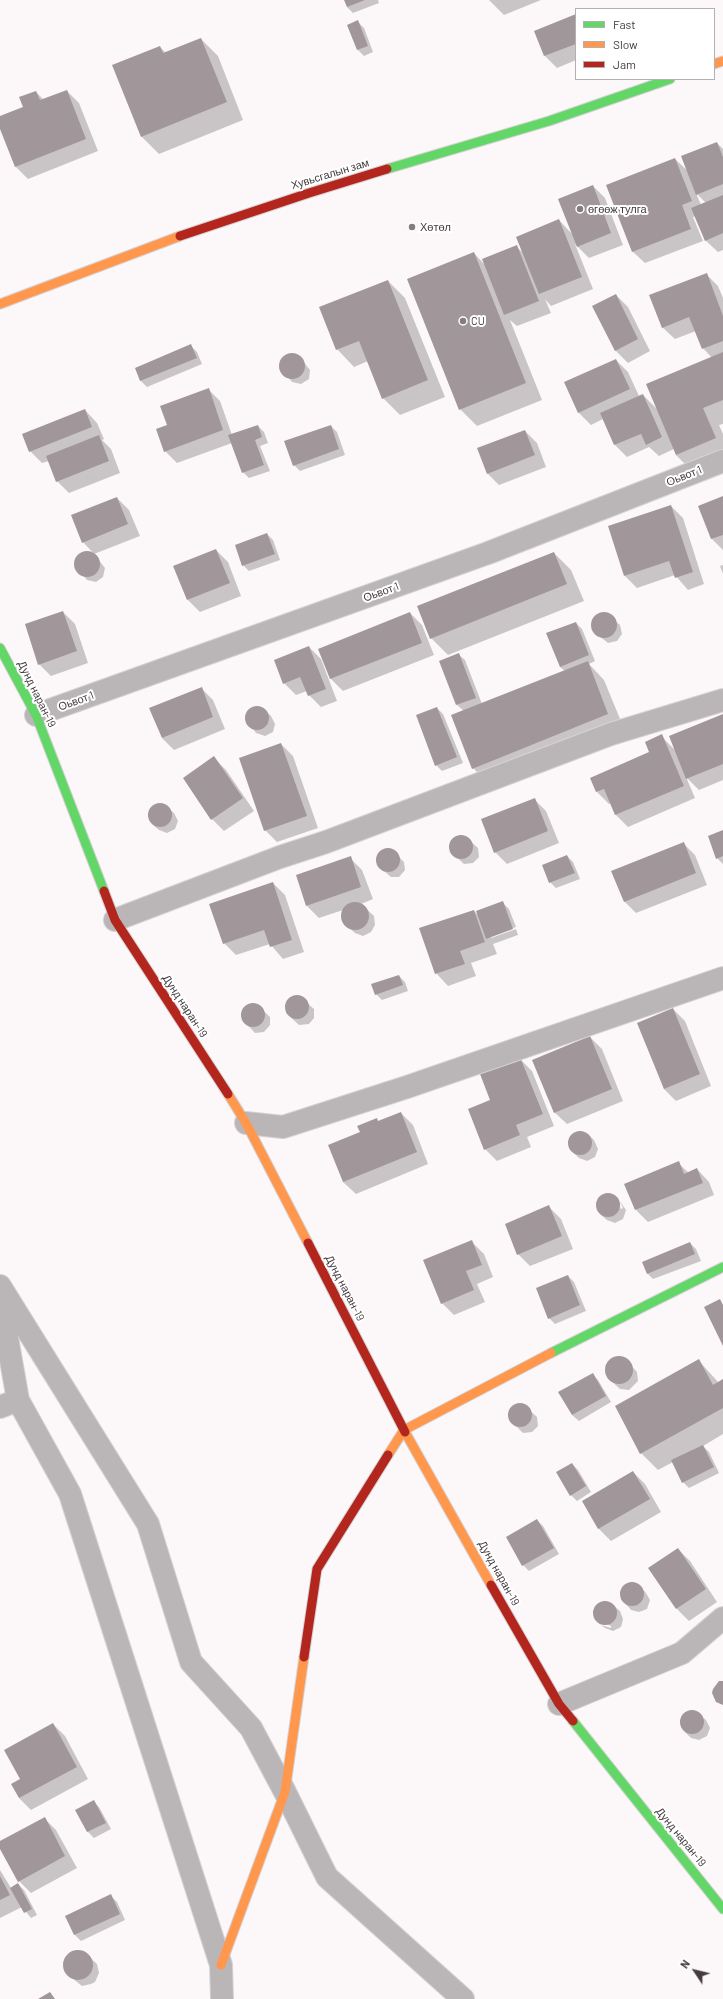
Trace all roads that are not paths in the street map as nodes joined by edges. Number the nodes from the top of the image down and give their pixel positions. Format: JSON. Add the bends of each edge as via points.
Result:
{"nodes":[{"id":1,"x":667,"y":80,"type":"edge"},
{"id":2,"x":0,"y":304,"type":"edge"},
{"id":3,"x":723,"y":461,"type":"edge"},
{"id":4,"x":0,"y":648,"type":"edge"},
{"id":5,"x":723,"y":700,"type":"edge"},
{"id":6,"x":36,"y":716,"type":"junction"},
{"id":7,"x":115,"y":920,"type":"junction"},
{"id":8,"x":723,"y":978,"type":"edge"},
{"id":9,"x":246,"y":1123,"type":"junction"},
{"id":10,"x":723,"y":1267,"type":"edge"},
{"id":11,"x":0,"y":1286,"type":"edge"},
{"id":12,"x":0,"y":1298,"type":"edge"},
{"id":13,"x":9,"y":1403,"type":"edge"},
{"id":14,"x":404,"y":1430,"type":"junction"},
{"id":15,"x":723,"y":1618,"type":"edge"},
{"id":16,"x":559,"y":1704,"type":"junction"},
{"id":17,"x":285,"y":1792,"type":"junction"},
{"id":18,"x":723,"y":1909,"type":"edge"},
{"id":19,"x":221,"y":1965,"type":"junction"},
{"id":20,"x":222,"y":1999,"type":"edge"},
{"id":21,"x":464,"y":1999,"type":"edge"}],
"edges":[{"from":1,"to":2,"type":"street","name":"Хувьсгалын зам","via":[[549,121],[309,193],[154,245]]},
{"from":3,"to":6,"type":"street","name":"Оьвот 1","via":[[488,554]]},
{"from":4,"to":6,"type":"street","name":"Дунд наран-19"},
{"from":5,"to":7,"type":"street","via":[[612,734]]},
{"from":6,"to":7,"type":"street","name":"Дунд наран-19"},
{"from":7,"to":9,"type":"street","name":"Дунд наран-19"},
{"from":8,"to":9,"type":"street","via":[[408,1087],[283,1127]]},
{"from":9,"to":14,"type":"street","name":"Дунд наран-19"},
{"from":10,"to":14,"type":"street","via":[[577,1339]]},
{"from":11,"to":17,"type":"street","via":[[148,1524],[191,1662],[251,1728]]},
{"from":12,"to":13,"type":"street"},
{"from":13,"to":19,"type":"street","via":[[70,1494]]},
{"from":14,"to":16,"type":"street","name":"Дунд наран-19"},
{"from":14,"to":17,"type":"street","via":[[317,1569]]},
{"from":15,"to":16,"type":"street","via":[[682,1653]]},
{"from":16,"to":18,"type":"street","name":"Дунд наран-19"},
{"from":17,"to":19,"type":"street"},
{"from":17,"to":21,"type":"street","via":[[327,1877]]},
{"from":19,"to":20,"type":"street"}]}
